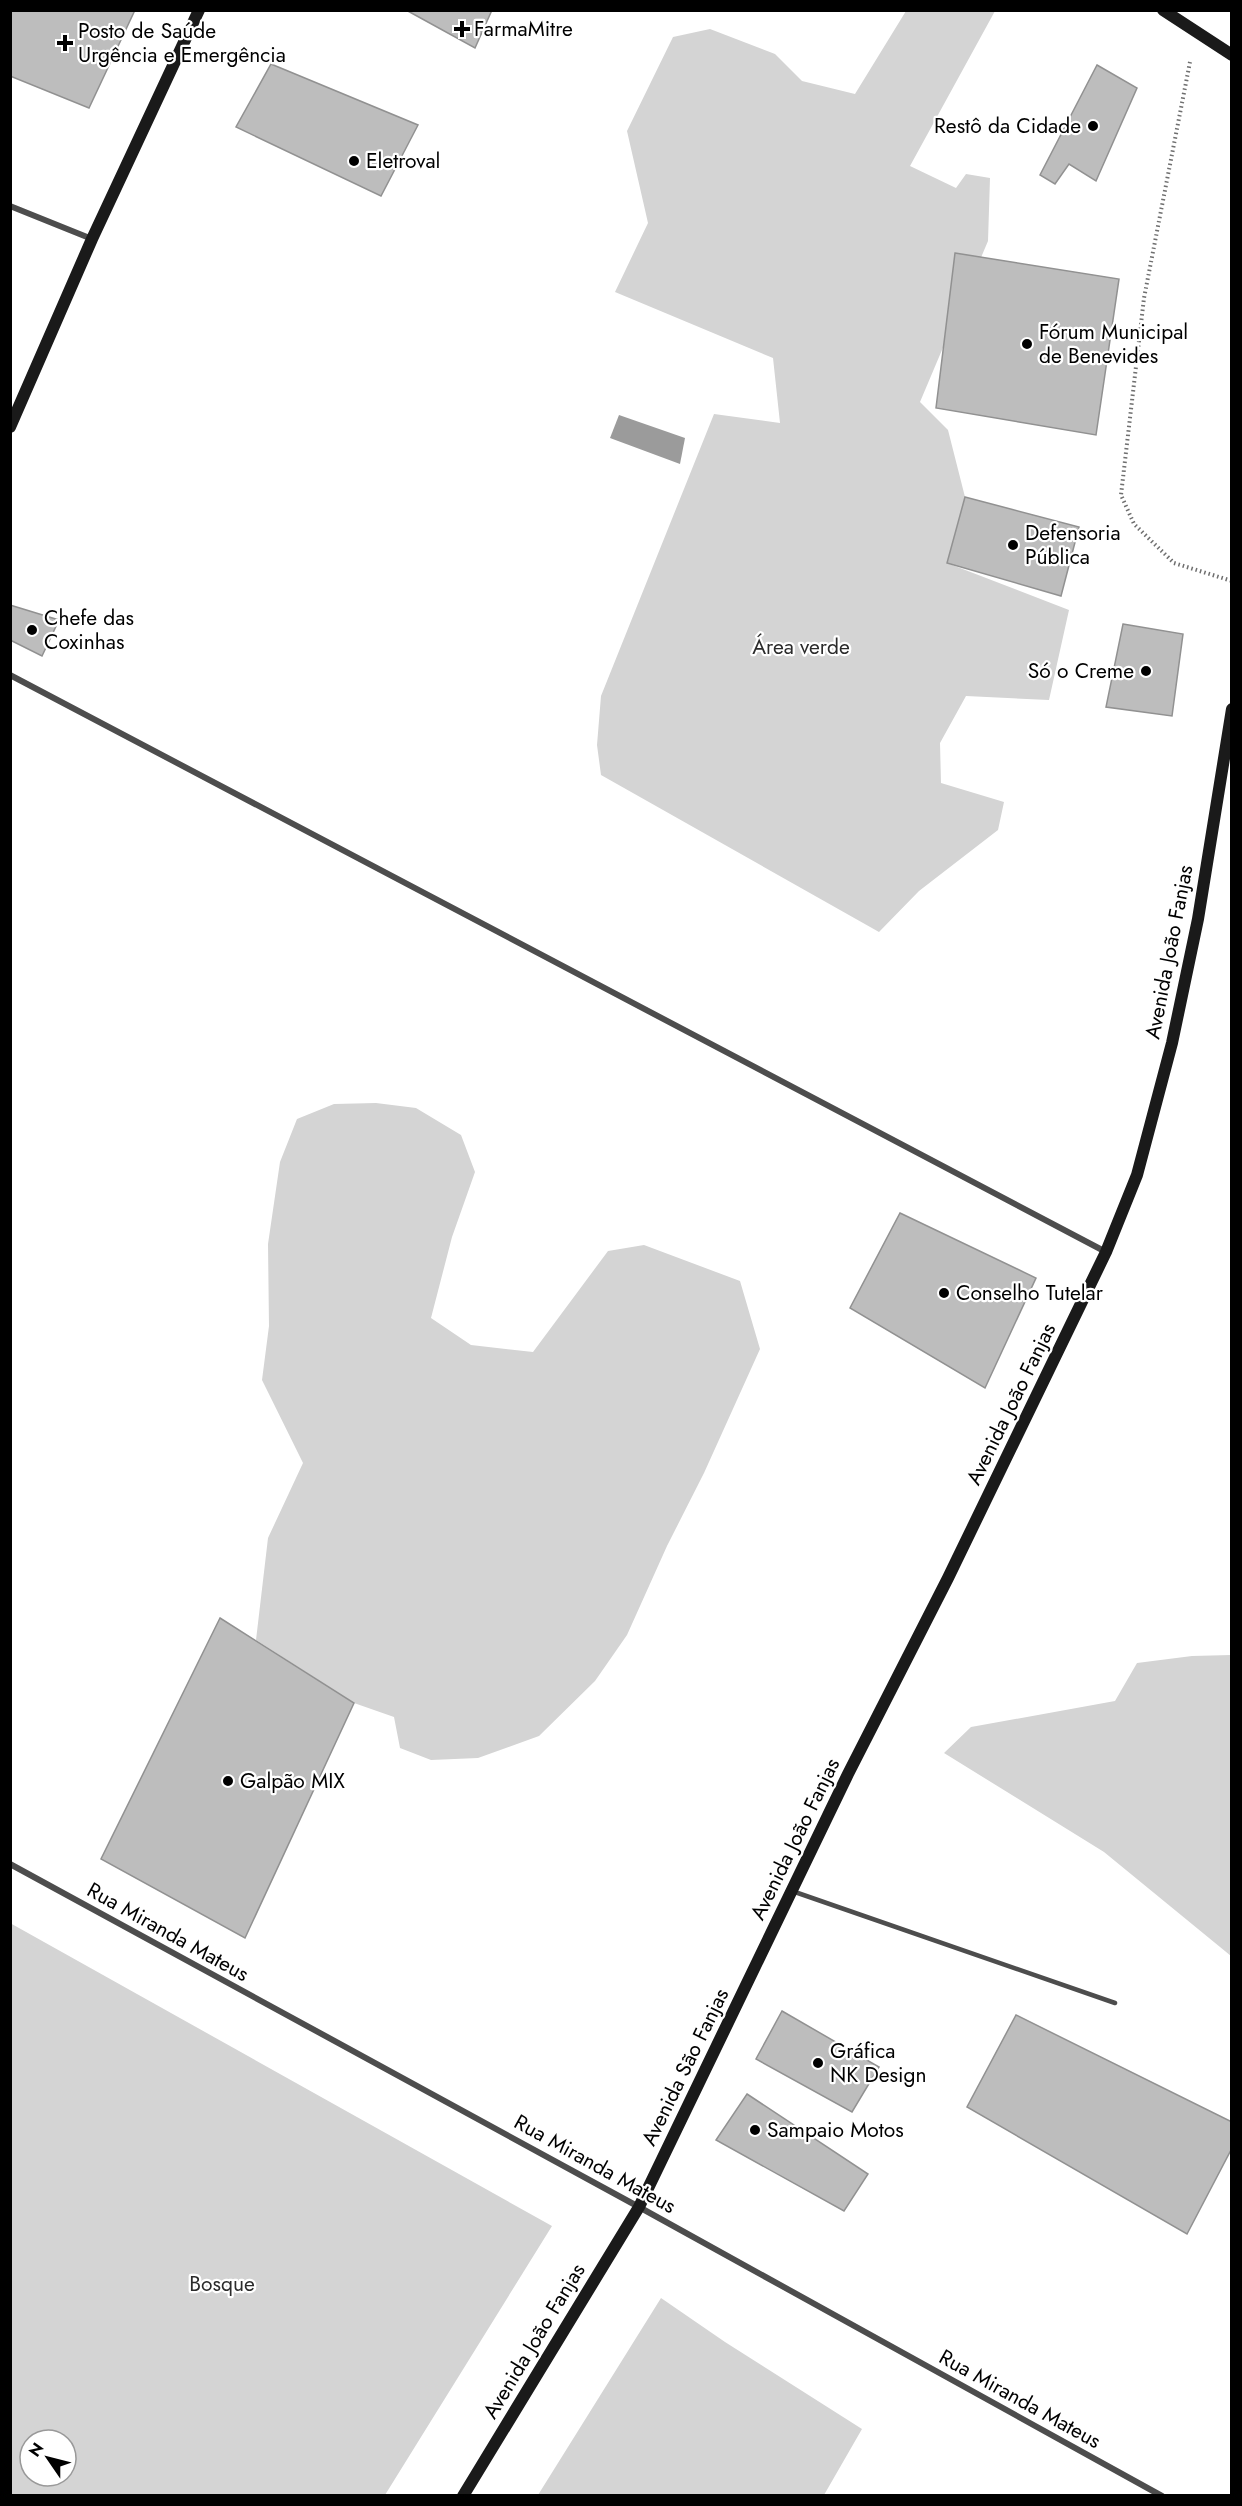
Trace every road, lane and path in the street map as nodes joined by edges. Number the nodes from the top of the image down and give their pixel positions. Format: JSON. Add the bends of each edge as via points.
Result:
{"nodes":[{"id":1,"x":199,"y":10,"type":"edge"},
{"id":2,"x":1163,"y":10,"type":"edge"},
{"id":3,"x":1195,"y":32,"type":"junction"},
{"id":4,"x":1232,"y":55,"type":"edge"},
{"id":5,"x":10,"y":206,"type":"edge"},
{"id":6,"x":92,"y":239,"type":"junction"},
{"id":7,"x":10,"y":428,"type":"edge"},
{"id":8,"x":1232,"y":581,"type":"edge"},
{"id":9,"x":10,"y":675,"type":"edge"},
{"id":10,"x":1232,"y":709,"type":"edge"},
{"id":11,"x":1106,"y":1252,"type":"junction"},
{"id":12,"x":10,"y":1864,"type":"edge"},
{"id":13,"x":791,"y":1891,"type":"junction"},
{"id":14,"x":766,"y":1943,"type":"joint"},
{"id":15,"x":1115,"y":2003,"type":"dead end"},
{"id":16,"x":639,"y":2207,"type":"junction"},
{"id":17,"x":463,"y":2496,"type":"edge"},
{"id":18,"x":1162,"y":2496,"type":"edge"}],
"edges":[{"from":1,"to":6,"type":"street"},
{"from":2,"to":3,"type":"street"},
{"from":3,"to":4,"type":"street"},
{"from":3,"to":8,"type":"path","via":[[1144,298],[1121,495],[1134,524],[1174,563]]},
{"from":5,"to":6,"type":"street"},
{"from":6,"to":7,"type":"street"},
{"from":9,"to":11,"type":"street"},
{"from":10,"to":11,"type":"street","name":"Avenida João Fanjas","via":[[1198,919],[1172,1043],[1137,1175]]},
{"from":11,"to":13,"type":"street","name":"Avenida João Fanjas"},
{"from":12,"to":16,"type":"street","name":"Rua Miranda Mateus"},
{"from":13,"to":14,"type":"street","name":"Avenida João Fanjas"},
{"from":13,"to":15,"type":"lane"},
{"from":14,"to":16,"type":"street","name":"Avenida São Fanjas"},
{"from":16,"to":17,"type":"street","name":"Avenida João Fanjas"},
{"from":16,"to":18,"type":"street","name":"Rua Miranda Mateus"}]}
